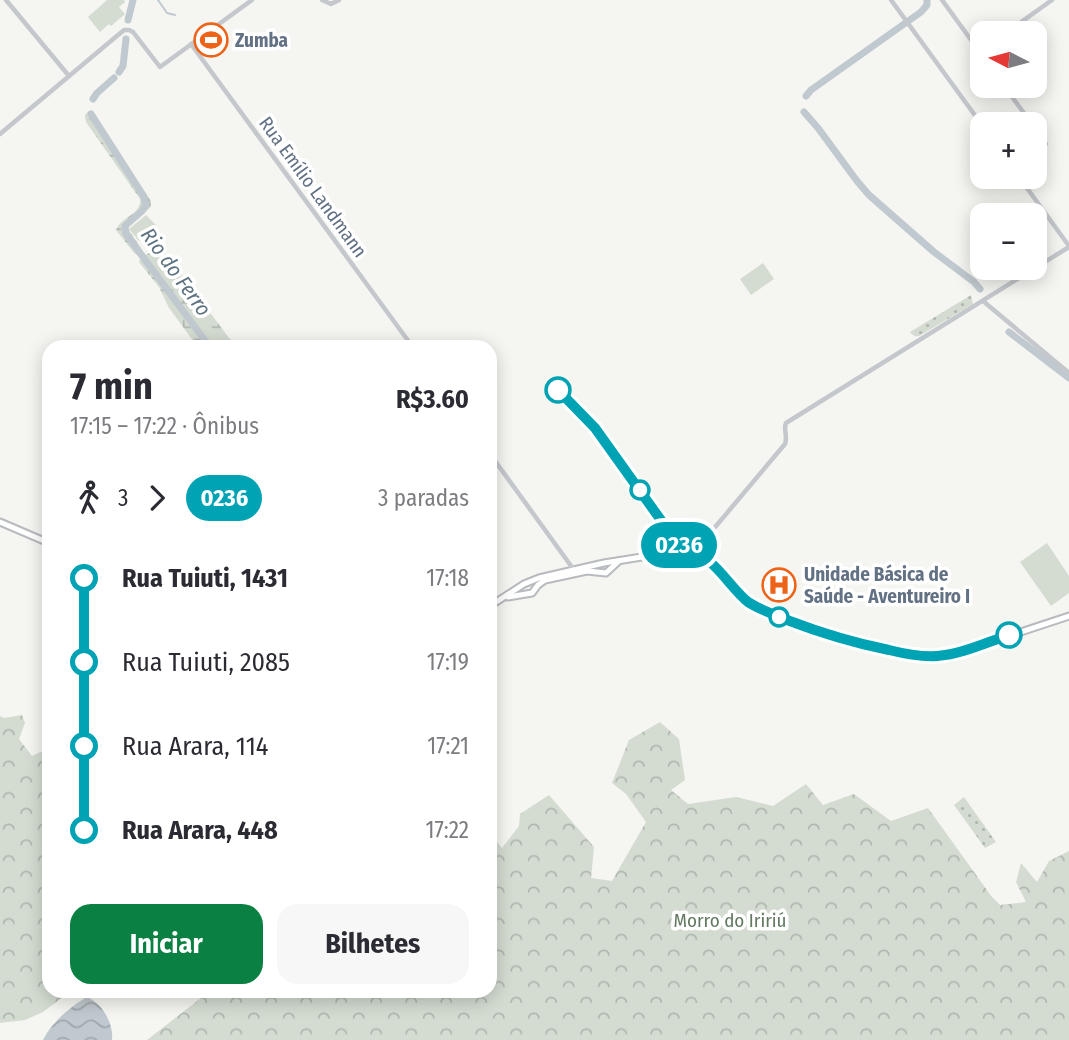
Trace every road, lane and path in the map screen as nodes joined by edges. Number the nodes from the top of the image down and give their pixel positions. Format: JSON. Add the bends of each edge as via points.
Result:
{"nodes":[{"id":1,"x":6,"y":0,"type":"edge"},
{"id":2,"x":252,"y":0,"type":"edge"},
{"id":3,"x":322,"y":0,"type":"edge"},
{"id":4,"x":891,"y":0,"type":"edge"},
{"id":5,"x":942,"y":0,"type":"edge"},
{"id":6,"x":1052,"y":0,"type":"edge"},
{"id":7,"x":337,"y":1,"type":"edge"},
{"id":8,"x":1023,"y":21,"type":"edge"},
{"id":9,"x":970,"y":38,"type":"edge"},
{"id":10,"x":191,"y":44,"type":"junction"},
{"id":11,"x":69,"y":76,"type":"junction"},
{"id":12,"x":973,"y":112,"type":"edge"},
{"id":13,"x":0,"y":134,"type":"edge"},
{"id":14,"x":1028,"y":189,"type":"edge"},
{"id":15,"x":1069,"y":246,"type":"edge"},
{"id":16,"x":983,"y":301,"type":"junction"},
{"id":17,"x":408,"y":340,"type":"edge"},
{"id":18,"x":1069,"y":373,"type":"edge"},
{"id":19,"x":497,"y":464,"type":"edge"},
{"id":20,"x":0,"y":522,"type":"edge"},
{"id":21,"x":42,"y":540,"type":"edge"},
{"id":22,"x":695,"y":551,"type":"junction"},
{"id":23,"x":619,"y":561,"type":"junction"},
{"id":24,"x":604,"y":563,"type":"junction"},
{"id":25,"x":574,"y":570,"type":"junction"},
{"id":26,"x":608,"y":572,"type":"junction"},
{"id":27,"x":524,"y":584,"type":"junction"},
{"id":28,"x":529,"y":594,"type":"junction"},
{"id":29,"x":502,"y":599,"type":"junction"},
{"id":30,"x":497,"y":602,"type":"edge"},
{"id":31,"x":1069,"y":616,"type":"edge"}],
"edges":[{"from":1,"to":11,"type":"street"},
{"from":2,"to":10,"type":"street"},
{"from":3,"to":7,"type":"street"},
{"from":4,"to":12,"type":"street"},
{"from":5,"to":9,"type":"street"},
{"from":6,"to":8,"type":"street"},
{"from":10,"to":11,"type":"street","via":[[160,67],[127,30]]},
{"from":10,"to":17,"type":"street","name":"Rua Emílio Landmann"},
{"from":11,"to":13,"type":"street"},
{"from":14,"to":15,"type":"street"},
{"from":15,"to":16,"type":"street"},
{"from":16,"to":18,"type":"street"},
{"from":16,"to":22,"type":"street","via":[[788,421],[785,444]]},
{"from":19,"to":25,"type":"street"},
{"from":20,"to":21,"type":"main road"},
{"from":22,"to":23,"type":"main road"},
{"from":22,"to":31,"type":"main road","via":[[761,609],[828,636],[905,654],[951,654]]},
{"from":23,"to":24,"type":"main road"},
{"from":23,"to":26,"type":"main road"},
{"from":24,"to":25,"type":"main road"},
{"from":24,"to":26,"type":"main road"},
{"from":25,"to":27,"type":"main road"},
{"from":26,"to":28,"type":"main road","via":[[587,571],[545,580]]},
{"from":27,"to":28,"type":"main road"},
{"from":27,"to":29,"type":"main road"},
{"from":28,"to":29,"type":"main road"},
{"from":29,"to":30,"type":"main road"}]}
